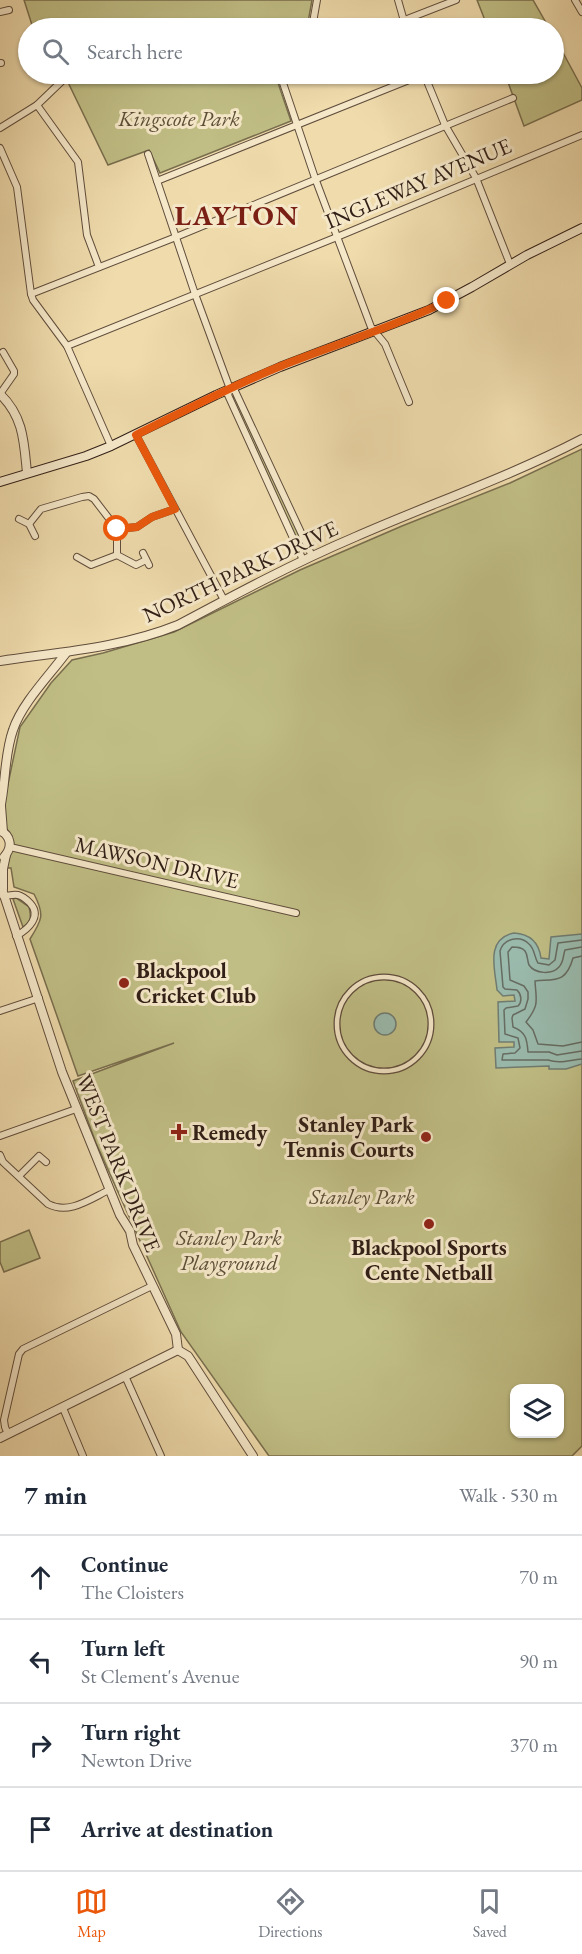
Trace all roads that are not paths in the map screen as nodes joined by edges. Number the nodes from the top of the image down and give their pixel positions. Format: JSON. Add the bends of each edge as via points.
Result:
{"nodes":[{"id":1,"x":317,"y":0,"type":"edge"},
{"id":2,"x":398,"y":0,"type":"edge"},
{"id":3,"x":456,"y":0,"type":"edge"},
{"id":4,"x":575,"y":0,"type":"edge"},
{"id":5,"x":9,"y":10,"type":"dead end"},
{"id":6,"x":0,"y":12,"type":"edge"},
{"id":7,"x":582,"y":12,"type":"edge"},
{"id":8,"x":314,"y":18,"type":"edge"},
{"id":9,"x":402,"y":18,"type":"edge"},
{"id":10,"x":411,"y":18,"type":"edge"},
{"id":11,"x":59,"y":84,"type":"edge"},
{"id":12,"x":284,"y":84,"type":"edge"},
{"id":13,"x":399,"y":84,"type":"edge"},
{"id":14,"x":428,"y":84,"type":"edge"},
{"id":15,"x":513,"y":98,"type":"dead end"},
{"id":16,"x":37,"y":105,"type":"junction"},
{"id":17,"x":298,"y":124,"type":"junction"},
{"id":18,"x":445,"y":125,"type":"junction"},
{"id":19,"x":0,"y":128,"type":"edge"},
{"id":20,"x":582,"y":135,"type":"edge"},
{"id":21,"x":0,"y":148,"type":"edge"},
{"id":22,"x":148,"y":154,"type":"dead end"},
{"id":23,"x":315,"y":178,"type":"junction"},
{"id":24,"x":476,"y":178,"type":"junction"},
{"id":25,"x":157,"y":181,"type":"junction"},
{"id":26,"x":582,"y":228,"type":"edge"},
{"id":27,"x":176,"y":237,"type":"junction"},
{"id":28,"x":338,"y":237,"type":"junction"},
{"id":29,"x":510,"y":264,"type":"junction"},
{"id":30,"x":99,"y":267,"type":"junction"},
{"id":31,"x":31,"y":294,"type":"junction"},
{"id":32,"x":195,"y":294,"type":"junction"},
{"id":33,"x":374,"y":331,"type":"junction"},
{"id":34,"x":67,"y":346,"type":"junction"},
{"id":35,"x":3,"y":352,"type":"dead end"},
{"id":36,"x":230,"y":389,"type":"junction"},
{"id":37,"x":0,"y":394,"type":"edge"},
{"id":38,"x":409,"y":402,"type":"dead end"},
{"id":39,"x":136,"y":435,"type":"junction"},
{"id":40,"x":582,"y":439,"type":"edge"},
{"id":41,"x":111,"y":446,"type":"junction"},
{"id":42,"x":27,"y":473,"type":"junction"},
{"id":43,"x":0,"y":482,"type":"edge"},
{"id":44,"x":175,"y":509,"type":"junction"},
{"id":45,"x":19,"y":519,"type":"dead end"},
{"id":46,"x":29,"y":524,"type":"junction"},
{"id":47,"x":117,"y":529,"type":"junction"},
{"id":48,"x":34,"y":536,"type":"dead end"},
{"id":49,"x":117,"y":555,"type":"junction"},
{"id":50,"x":312,"y":556,"type":"junction"},
{"id":51,"x":77,"y":557,"type":"dead end"},
{"id":52,"x":146,"y":559,"type":"dead end"},
{"id":53,"x":303,"y":560,"type":"junction"},
{"id":54,"x":224,"y":600,"type":"junction"},
{"id":55,"x":66,"y":653,"type":"junction"},
{"id":56,"x":0,"y":661,"type":"edge"},
{"id":57,"x":0,"y":808,"type":"edge"},
{"id":58,"x":2,"y":831,"type":"edge"},
{"id":59,"x":10,"y":847,"type":"junction"},
{"id":60,"x":3,"y":857,"type":"edge"},
{"id":61,"x":0,"y":883,"type":"edge"},
{"id":62,"x":3,"y":896,"type":"junction"},
{"id":63,"x":296,"y":913,"type":"dead end"},
{"id":64,"x":16,"y":936,"type":"junction"},
{"id":65,"x":39,"y":998,"type":"junction"},
{"id":66,"x":0,"y":1011,"type":"edge"},
{"id":67,"x":385,"y":1071,"type":"joint"},
{"id":68,"x":76,"y":1109,"type":"junction"},
{"id":69,"x":0,"y":1136,"type":"edge"},
{"id":70,"x":0,"y":1155,"type":"edge"},
{"id":71,"x":46,"y":1162,"type":"dead end"},
{"id":72,"x":19,"y":1176,"type":"junction"},
{"id":73,"x":109,"y":1190,"type":"junction"},
{"id":74,"x":152,"y":1286,"type":"junction"},
{"id":75,"x":178,"y":1350,"type":"junction"},
{"id":76,"x":125,"y":1376,"type":"junction"},
{"id":77,"x":63,"y":1408,"type":"junction"},
{"id":78,"x":4,"y":1436,"type":"edge"},
{"id":79,"x":83,"y":1456,"type":"edge"},
{"id":80,"x":161,"y":1456,"type":"edge"},
{"id":81,"x":253,"y":1456,"type":"edge"}],
"edges":[{"from":1,"to":8,"type":"street"},
{"from":2,"to":9,"type":"street"},
{"from":3,"to":10,"type":"street"},
{"from":4,"to":7,"type":"street"},
{"from":5,"to":6,"type":"street"},
{"from":11,"to":16,"type":"street"},
{"from":12,"to":17,"type":"street"},
{"from":13,"to":17,"type":"street"},
{"from":14,"to":18,"type":"street"},
{"from":15,"to":18,"type":"street"},
{"from":16,"to":19,"type":"street"},
{"from":16,"to":30,"type":"street","via":[[78,162],[87,235]]},
{"from":17,"to":23,"type":"street"},
{"from":17,"to":25,"type":"street"},
{"from":18,"to":23,"type":"street"},
{"from":18,"to":24,"type":"street"},
{"from":20,"to":24,"type":"street","name":"INGLEWAY AVENUE"},
{"from":21,"to":31,"type":"street","via":[[17,187]]},
{"from":22,"to":25,"type":"street"},
{"from":23,"to":27,"type":"street"},
{"from":23,"to":28,"type":"street"},
{"from":24,"to":28,"type":"street","name":"INGLEWAY AVENUE"},
{"from":24,"to":29,"type":"street"},
{"from":25,"to":27,"type":"street"},
{"from":26,"to":29,"type":"main road"},
{"from":27,"to":30,"type":"street"},
{"from":27,"to":32,"type":"street"},
{"from":28,"to":32,"type":"street","name":"INGLEWAY AVENUE"},
{"from":28,"to":33,"type":"street"},
{"from":29,"to":33,"type":"main road","via":[[438,305]]},
{"from":30,"to":31,"type":"street"},
{"from":31,"to":34,"type":"street"},
{"from":32,"to":34,"type":"street","name":"INGLEWAY AVENUE"},
{"from":32,"to":36,"type":"street"},
{"from":33,"to":36,"type":"main road"},
{"from":33,"to":38,"type":"street","via":[[385,344]]},
{"from":34,"to":41,"type":"street"},
{"from":35,"to":37,"type":"street","via":[[14,375]]},
{"from":36,"to":39,"type":"main road"},
{"from":36,"to":50,"type":"street","via":[[235,391]]},
{"from":36,"to":53,"type":"street","via":[[228,395]]},
{"from":37,"to":42,"type":"street","via":[[21,427]]},
{"from":39,"to":41,"type":"main road"},
{"from":39,"to":44,"type":"street"},
{"from":40,"to":50,"type":"street","name":"NORTH PARK DRIVE","via":[[469,492]]},
{"from":41,"to":42,"type":"main road"},
{"from":42,"to":43,"type":"main road"},
{"from":44,"to":47,"type":"street","via":[[137,527]]},
{"from":44,"to":54,"type":"street"},
{"from":45,"to":46,"type":"street"},
{"from":46,"to":47,"type":"street","via":[[41,510],[89,496],[99,503]]},
{"from":46,"to":48,"type":"street"},
{"from":47,"to":49,"type":"street"},
{"from":49,"to":51,"type":"street","via":[[91,568]]},
{"from":49,"to":52,"type":"street","via":[[136,564]]},
{"from":50,"to":53,"type":"street","name":"NORTH PARK DRIVE"},
{"from":53,"to":54,"type":"street","name":"NORTH PARK DRIVE"},
{"from":54,"to":55,"type":"street","name":"NORTH PARK DRIVE","via":[[160,632]]},
{"from":55,"to":56,"type":"street","name":"NORTH PARK DRIVE"},
{"from":55,"to":57,"type":"street","via":[[13,728]]},
{"from":57,"to":58,"type":"street"},
{"from":58,"to":59,"type":"street"},
{"from":59,"to":60,"type":"street"},
{"from":59,"to":63,"type":"street","name":"MAWSON DRIVE"},
{"from":60,"to":62,"type":"street","name":"WEST PARK DRIVE"},
{"from":61,"to":62,"type":"street","name":"WEST PARK DRIVE"},
{"from":62,"to":64,"type":"street","name":"WEST PARK DRIVE"},
{"from":62,"to":64,"type":"street","via":[[24,897],[34,909],[31,925]]},
{"from":64,"to":65,"type":"street","name":"WEST PARK DRIVE"},
{"from":65,"to":66,"type":"street"},
{"from":65,"to":68,"type":"street","name":"WEST PARK DRIVE"},
{"from":67,"to":67,"type":"street","via":[[397,1070],[417,1058],[426,1046],[431,1023],[424,1000],[416,990],[384,977],[361,983],[348,993],[336,1025],[338,1038],[351,1059],[367,1068]]},
{"from":68,"to":69,"type":"street"},
{"from":68,"to":73,"type":"street","name":"WEST PARK DRIVE"},
{"from":70,"to":72,"type":"street"},
{"from":71,"to":72,"type":"street","via":[[39,1156]]},
{"from":72,"to":73,"type":"street","via":[[48,1204],[64,1209]]},
{"from":73,"to":74,"type":"street","name":"WEST PARK DRIVE"},
{"from":74,"to":75,"type":"street","name":"WEST PARK DRIVE","via":[[176,1334]]},
{"from":74,"to":78,"type":"street","via":[[23,1349],[4,1420]]},
{"from":75,"to":76,"type":"street"},
{"from":75,"to":81,"type":"street","name":"WEST PARK DRIVE","via":[[188,1356]]},
{"from":76,"to":77,"type":"street"},
{"from":76,"to":80,"type":"street"},
{"from":77,"to":78,"type":"street"},
{"from":77,"to":79,"type":"street"}]}
